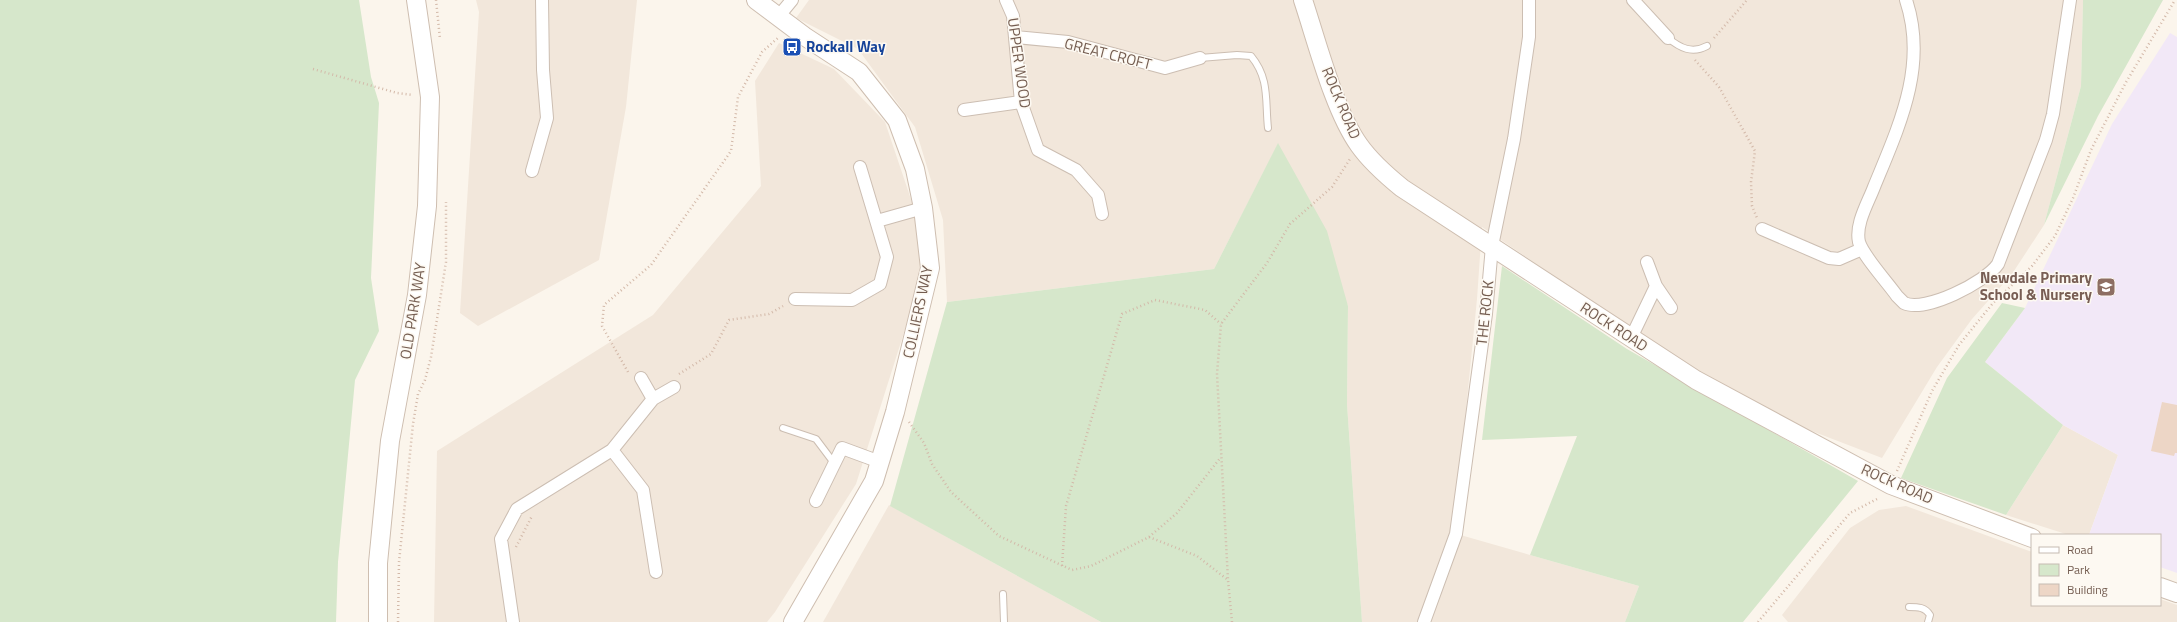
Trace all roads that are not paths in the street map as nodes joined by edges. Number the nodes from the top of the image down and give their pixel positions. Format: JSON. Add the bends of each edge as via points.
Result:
{"nodes":[{"id":1,"x":416,"y":0,"type":"edge"},
{"id":2,"x":542,"y":0,"type":"edge"},
{"id":3,"x":756,"y":0,"type":"edge"},
{"id":4,"x":792,"y":0,"type":"edge"},
{"id":5,"x":1006,"y":0,"type":"edge"},
{"id":6,"x":1303,"y":0,"type":"edge"},
{"id":7,"x":1529,"y":0,"type":"edge"},
{"id":8,"x":1633,"y":0,"type":"edge"},
{"id":9,"x":1906,"y":0,"type":"edge"},
{"id":10,"x":2070,"y":0,"type":"edge"},
{"id":11,"x":785,"y":22,"type":"junction"},
{"id":12,"x":1015,"y":37,"type":"junction"},
{"id":13,"x":1668,"y":38,"type":"joint"},
{"id":14,"x":1707,"y":46,"type":"road end"},
{"id":15,"x":1200,"y":58,"type":"joint"},
{"id":16,"x":1022,"y":102,"type":"junction"},
{"id":17,"x":964,"y":110,"type":"dead end"},
{"id":18,"x":1268,"y":128,"type":"dead end"},
{"id":19,"x":860,"y":167,"type":"dead end"},
{"id":20,"x":532,"y":171,"type":"dead end"},
{"id":21,"x":923,"y":208,"type":"junction"},
{"id":22,"x":1102,"y":214,"type":"dead end"},
{"id":23,"x":877,"y":221,"type":"junction"},
{"id":24,"x":1762,"y":229,"type":"road end"},
{"id":25,"x":1492,"y":246,"type":"junction"},
{"id":26,"x":1862,"y":249,"type":"junction"},
{"id":27,"x":1647,"y":262,"type":"dead end"},
{"id":28,"x":1656,"y":286,"type":"junction"},
{"id":29,"x":795,"y":299,"type":"road end"},
{"id":30,"x":1671,"y":308,"type":"dead end"},
{"id":31,"x":1631,"y":338,"type":"junction"},
{"id":32,"x":641,"y":378,"type":"road end"},
{"id":33,"x":674,"y":387,"type":"road end"},
{"id":34,"x":653,"y":399,"type":"junction"},
{"id":35,"x":784,"y":428,"type":"dead end"},
{"id":36,"x":612,"y":450,"type":"junction"},
{"id":37,"x":880,"y":462,"type":"junction"},
{"id":38,"x":834,"y":463,"type":"junction"},
{"id":39,"x":816,"y":501,"type":"dead end"},
{"id":40,"x":2031,"y":538,"type":"edge"},
{"id":41,"x":656,"y":572,"type":"dead end"},
{"id":42,"x":2161,"y":587,"type":"edge"},
{"id":43,"x":2177,"y":593,"type":"edge"},
{"id":44,"x":1003,"y":594,"type":"dead end"},
{"id":45,"x":1909,"y":607,"type":"dead end"},
{"id":46,"x":378,"y":622,"type":"edge"},
{"id":47,"x":513,"y":622,"type":"edge"},
{"id":48,"x":793,"y":622,"type":"edge"},
{"id":49,"x":1004,"y":622,"type":"edge"},
{"id":50,"x":1424,"y":622,"type":"edge"},
{"id":51,"x":1928,"y":622,"type":"edge"}],
"edges":[{"from":1,"to":46,"type":"street","name":"OLD PARK WAY","via":[[430,97],[427,206],[417,296],[390,441],[378,563]]},
{"from":2,"to":20,"type":"street","via":[[547,118]]},
{"from":3,"to":11,"type":"street","name":"COLLIERS WAY"},
{"from":4,"to":11,"type":"street"},
{"from":5,"to":12,"type":"street","name":"UPPER WOOD","via":[[1013,16]]},
{"from":6,"to":25,"type":"street","name":"ROCK ROAD","via":[[1334,91],[1359,145],[1395,182]]},
{"from":7,"to":25,"type":"street","name":"THE ROCK","via":[[1529,37],[1514,139]]},
{"from":8,"to":13,"type":"street"},
{"from":9,"to":26,"type":"street","via":[[1913,21],[1912,78],[1899,127],[1861,218],[1858,235]]},
{"from":10,"to":26,"type":"street","via":[[2054,114],[1998,264],[1992,272],[1947,296],[1924,304],[1904,303]]},
{"from":11,"to":21,"type":"street","name":"COLLIERS WAY","via":[[858,72],[897,120],[916,169]]},
{"from":12,"to":15,"type":"street","name":"GREAT CROFT","via":[[1068,42],[1165,68]]},
{"from":12,"to":16,"type":"street","name":"UPPER WOOD"},
{"from":13,"to":14,"type":"lane","via":[[1686,50]]},
{"from":15,"to":18,"type":"lane","via":[[1251,56],[1261,68],[1266,86]]},
{"from":16,"to":17,"type":"street"},
{"from":16,"to":22,"type":"street","name":"UPPER WOOD","via":[[1038,150],[1076,170],[1098,195]]},
{"from":19,"to":23,"type":"street"},
{"from":21,"to":23,"type":"street"},
{"from":21,"to":37,"type":"street","name":"COLLIERS WAY","via":[[930,268],[895,412]]},
{"from":23,"to":29,"type":"street","via":[[887,257],[880,284],[852,300]]},
{"from":24,"to":26,"type":"street","via":[[1829,258],[1839,259]]},
{"from":25,"to":31,"type":"street","name":"ROCK ROAD"},
{"from":25,"to":50,"type":"street","name":"THE ROCK","via":[[1486,314],[1456,534]]},
{"from":27,"to":28,"type":"street"},
{"from":28,"to":30,"type":"street"},
{"from":28,"to":31,"type":"street"},
{"from":31,"to":40,"type":"street","name":"ROCK ROAD","via":[[1696,380],[1891,485]]},
{"from":32,"to":34,"type":"street"},
{"from":33,"to":34,"type":"street"},
{"from":34,"to":36,"type":"street"},
{"from":35,"to":38,"type":"lane","via":[[816,439]]},
{"from":36,"to":41,"type":"street","via":[[643,490]]},
{"from":36,"to":47,"type":"street","via":[[517,509],[501,539]]},
{"from":37,"to":38,"type":"street","via":[[842,448]]},
{"from":37,"to":48,"type":"street","name":"COLLIERS WAY","via":[[874,481]]},
{"from":38,"to":39,"type":"street"},
{"from":42,"to":43,"type":"street"},
{"from":44,"to":49,"type":"lane"},
{"from":45,"to":51,"type":"lane","via":[[1927,611],[1930,615]]}]}
